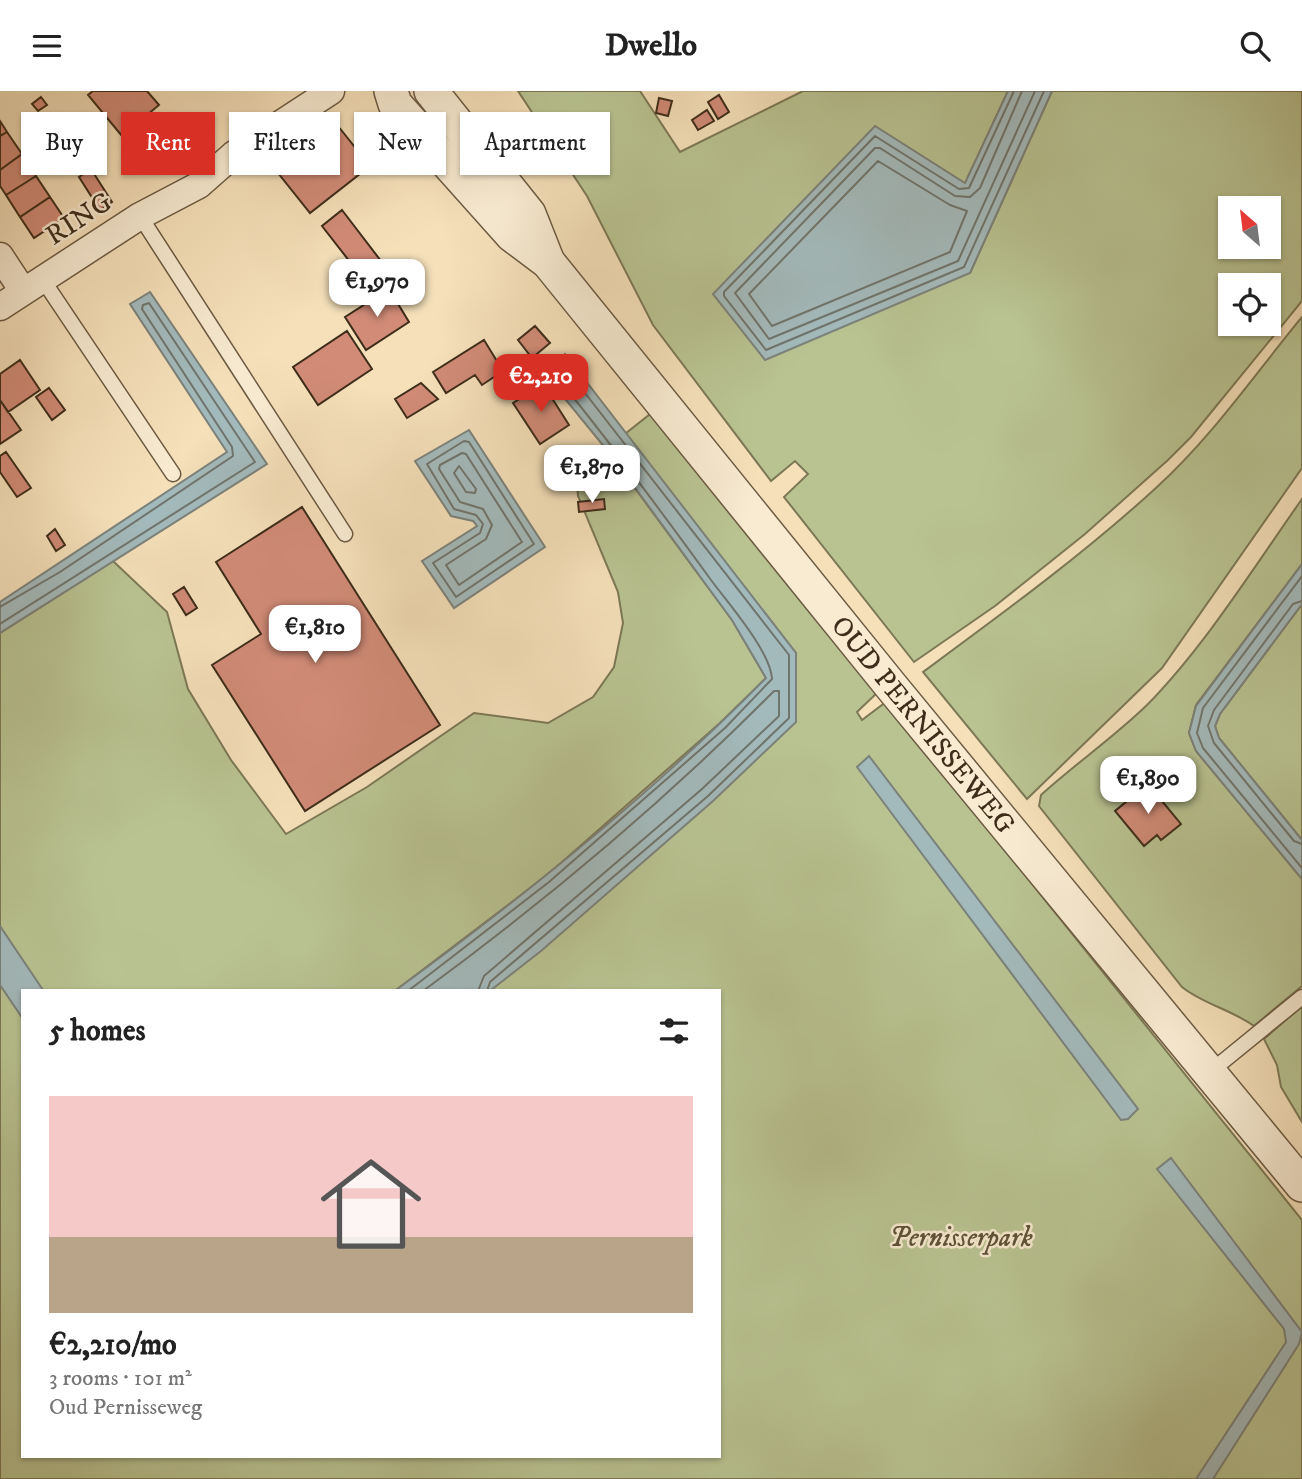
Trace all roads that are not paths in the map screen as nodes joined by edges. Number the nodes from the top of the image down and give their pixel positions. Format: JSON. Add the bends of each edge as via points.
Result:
{"nodes":[{"id":1,"x":331,"y":91,"type":"edge"},
{"id":2,"x":391,"y":91,"type":"edge"},
{"id":3,"x":431,"y":91,"type":"edge"},
{"id":4,"x":140,"y":216,"type":"junction"},
{"id":5,"x":0,"y":256,"type":"edge"},
{"id":6,"x":548,"y":262,"type":"junction"},
{"id":7,"x":33,"y":286,"type":"junction"},
{"id":8,"x":0,"y":307,"type":"edge"},
{"id":9,"x":173,"y":474,"type":"dead end"},
{"id":10,"x":345,"y":534,"type":"dead end"},
{"id":11,"x":1302,"y":997,"type":"edge"},
{"id":12,"x":1210,"y":1072,"type":"junction"},
{"id":13,"x":1302,"y":1185,"type":"edge"}],
"edges":[{"from":1,"to":4,"type":"street","name":"RING","via":[[233,155],[199,184]]},
{"from":2,"to":6,"type":"street","name":"OUD PERNISSEWEG","via":[[395,104],[512,235]]},
{"from":3,"to":6,"type":"street","name":"OUD PERNISSEWEG","via":[[529,214]]},
{"from":4,"to":7,"type":"street","name":"RING"},
{"from":4,"to":10,"type":"lane"},
{"from":5,"to":7,"type":"street"},
{"from":6,"to":12,"type":"street","name":"OUD PERNISSEWEG"},
{"from":7,"to":8,"type":"street","name":"RING"},
{"from":7,"to":9,"type":"lane"},
{"from":11,"to":12,"type":"lane"},
{"from":12,"to":13,"type":"street","name":"OUD PERNISSEWEG"}]}
